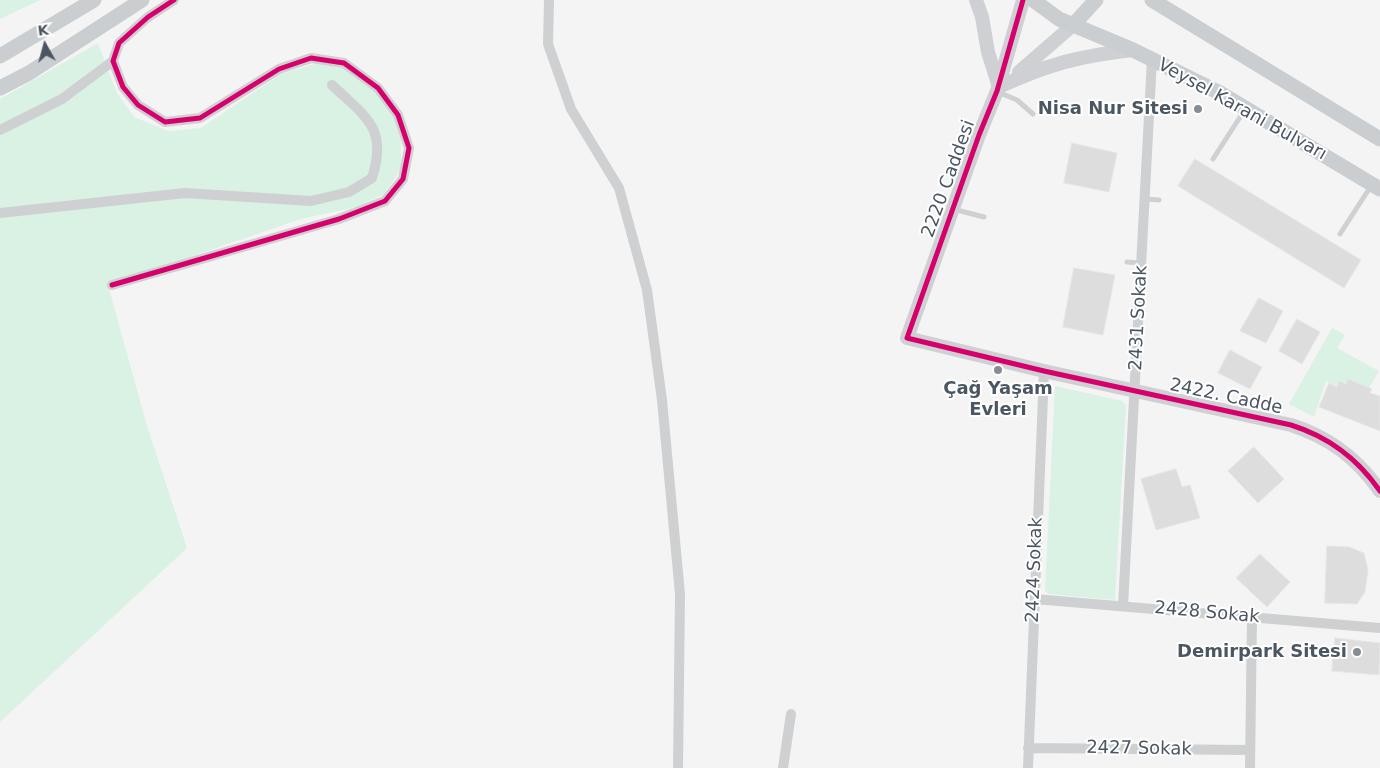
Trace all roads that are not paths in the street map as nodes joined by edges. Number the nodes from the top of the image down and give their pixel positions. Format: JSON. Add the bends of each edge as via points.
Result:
{"nodes":[{"id":1,"x":94,"y":0,"type":"edge"},
{"id":2,"x":142,"y":0,"type":"edge"},
{"id":3,"x":174,"y":0,"type":"edge"},
{"id":4,"x":549,"y":0,"type":"edge"},
{"id":5,"x":976,"y":0,"type":"edge"},
{"id":6,"x":1023,"y":0,"type":"edge"},
{"id":7,"x":1033,"y":0,"type":"edge"},
{"id":8,"x":1096,"y":0,"type":"edge"},
{"id":9,"x":1153,"y":0,"type":"edge"},
{"id":10,"x":1073,"y":25,"type":"junction"},
{"id":11,"x":1133,"y":50,"type":"junction"},
{"id":12,"x":0,"y":56,"type":"edge"},
{"id":13,"x":1152,"y":59,"type":"junction"},
{"id":14,"x":113,"y":61,"type":"junction"},
{"id":15,"x":332,"y":85,"type":"dead end"},
{"id":16,"x":0,"y":88,"type":"edge"},
{"id":17,"x":998,"y":89,"type":"junction"},
{"id":18,"x":1246,"y":108,"type":"junction"},
{"id":19,"x":1033,"y":114,"type":"dead end"},
{"id":20,"x":0,"y":130,"type":"edge"},
{"id":21,"x":1380,"y":139,"type":"edge"},
{"id":22,"x":1213,"y":159,"type":"dead end"},
{"id":23,"x":1376,"y":187,"type":"edge"},
{"id":24,"x":1144,"y":199,"type":"junction"},
{"id":25,"x":1159,"y":200,"type":"dead end"},
{"id":26,"x":952,"y":209,"type":"junction"},
{"id":27,"x":0,"y":213,"type":"edge"},
{"id":28,"x":984,"y":217,"type":"dead end"},
{"id":29,"x":1340,"y":234,"type":"dead end"},
{"id":30,"x":1127,"y":262,"type":"dead end"},
{"id":31,"x":1141,"y":263,"type":"junction"},
{"id":32,"x":112,"y":285,"type":"dead end"},
{"id":33,"x":907,"y":338,"type":"joint"},
{"id":34,"x":1044,"y":371,"type":"junction"},
{"id":35,"x":1135,"y":391,"type":"junction"},
{"id":36,"x":1380,"y":491,"type":"edge"},
{"id":37,"x":1034,"y":599,"type":"junction"},
{"id":38,"x":1123,"y":606,"type":"junction"},
{"id":39,"x":1252,"y":617,"type":"junction"},
{"id":40,"x":1380,"y":628,"type":"edge"},
{"id":41,"x":792,"y":714,"type":"dead end"},
{"id":42,"x":1028,"y":748,"type":"junction"},
{"id":43,"x":1250,"y":750,"type":"junction"},
{"id":44,"x":678,"y":768,"type":"edge"},
{"id":45,"x":783,"y":768,"type":"edge"},
{"id":46,"x":1028,"y":768,"type":"edge"},
{"id":47,"x":1250,"y":768,"type":"edge"}],
"edges":[{"from":1,"to":12,"type":"main road"},
{"from":2,"to":16,"type":"main road"},
{"from":3,"to":14,"type":"street","via":[[118,43]]},
{"from":4,"to":44,"type":"street","via":[[548,44],[571,108],[619,188],[647,290],[662,400],[680,594]]},
{"from":5,"to":17,"type":"street"},
{"from":6,"to":17,"type":"street","name":"2220 Caddesi"},
{"from":7,"to":10,"type":"main road","name":"Veysel Karani Bulvarı"},
{"from":8,"to":10,"type":"main road"},
{"from":9,"to":21,"type":"main road"},
{"from":10,"to":11,"type":"main road","name":"Veysel Karani Bulvarı"},
{"from":10,"to":17,"type":"street"},
{"from":11,"to":13,"type":"main road","name":"Veysel Karani Bulvarı"},
{"from":11,"to":17,"type":"street","via":[[1086,55],[1053,64]]},
{"from":13,"to":18,"type":"main road","name":"Veysel Karani Bulvarı"},
{"from":13,"to":24,"type":"street","name":"2431 Sokak"},
{"from":14,"to":20,"type":"street","via":[[62,99]]},
{"from":14,"to":32,"type":"street","via":[[123,87],[138,105],[165,122],[200,118],[279,69],[311,58],[344,63],[378,88],[398,115],[409,148],[403,180],[385,201],[339,219]]},
{"from":15,"to":27,"type":"street","via":[[366,117],[377,135],[379,158],[372,178],[349,192],[311,201],[185,193]]},
{"from":17,"to":19,"type":"lane","via":[[1018,100]]},
{"from":17,"to":26,"type":"street","name":"2220 Caddesi"},
{"from":18,"to":22,"type":"lane"},
{"from":18,"to":23,"type":"main road","name":"Veysel Karani Bulvarı"},
{"from":23,"to":29,"type":"lane"},
{"from":24,"to":25,"type":"lane"},
{"from":24,"to":31,"type":"street","name":"2431 Sokak"},
{"from":26,"to":28,"type":"lane"},
{"from":26,"to":33,"type":"street","name":"2220 Caddesi"},
{"from":30,"to":31,"type":"lane"},
{"from":31,"to":35,"type":"street","name":"2431 Sokak"},
{"from":33,"to":34,"type":"street","name":"2422. Cadde"},
{"from":34,"to":35,"type":"street","name":"2422. Cadde"},
{"from":34,"to":37,"type":"street","name":"2424 Sokak"},
{"from":35,"to":36,"type":"street","name":"2422. Cadde","via":[[1311,432],[1350,455]]},
{"from":35,"to":38,"type":"street","name":"2431 Sokak"},
{"from":37,"to":38,"type":"street","name":"2428 Sokak"},
{"from":37,"to":42,"type":"street","name":"2424 Sokak"},
{"from":38,"to":39,"type":"street","name":"2428 Sokak"},
{"from":39,"to":40,"type":"street","name":"2428 Sokak"},
{"from":39,"to":43,"type":"street"},
{"from":41,"to":45,"type":"street"},
{"from":42,"to":43,"type":"street","name":"2427 Sokak"},
{"from":42,"to":46,"type":"street","name":"2424 Sokak"},
{"from":43,"to":47,"type":"street"}]}
